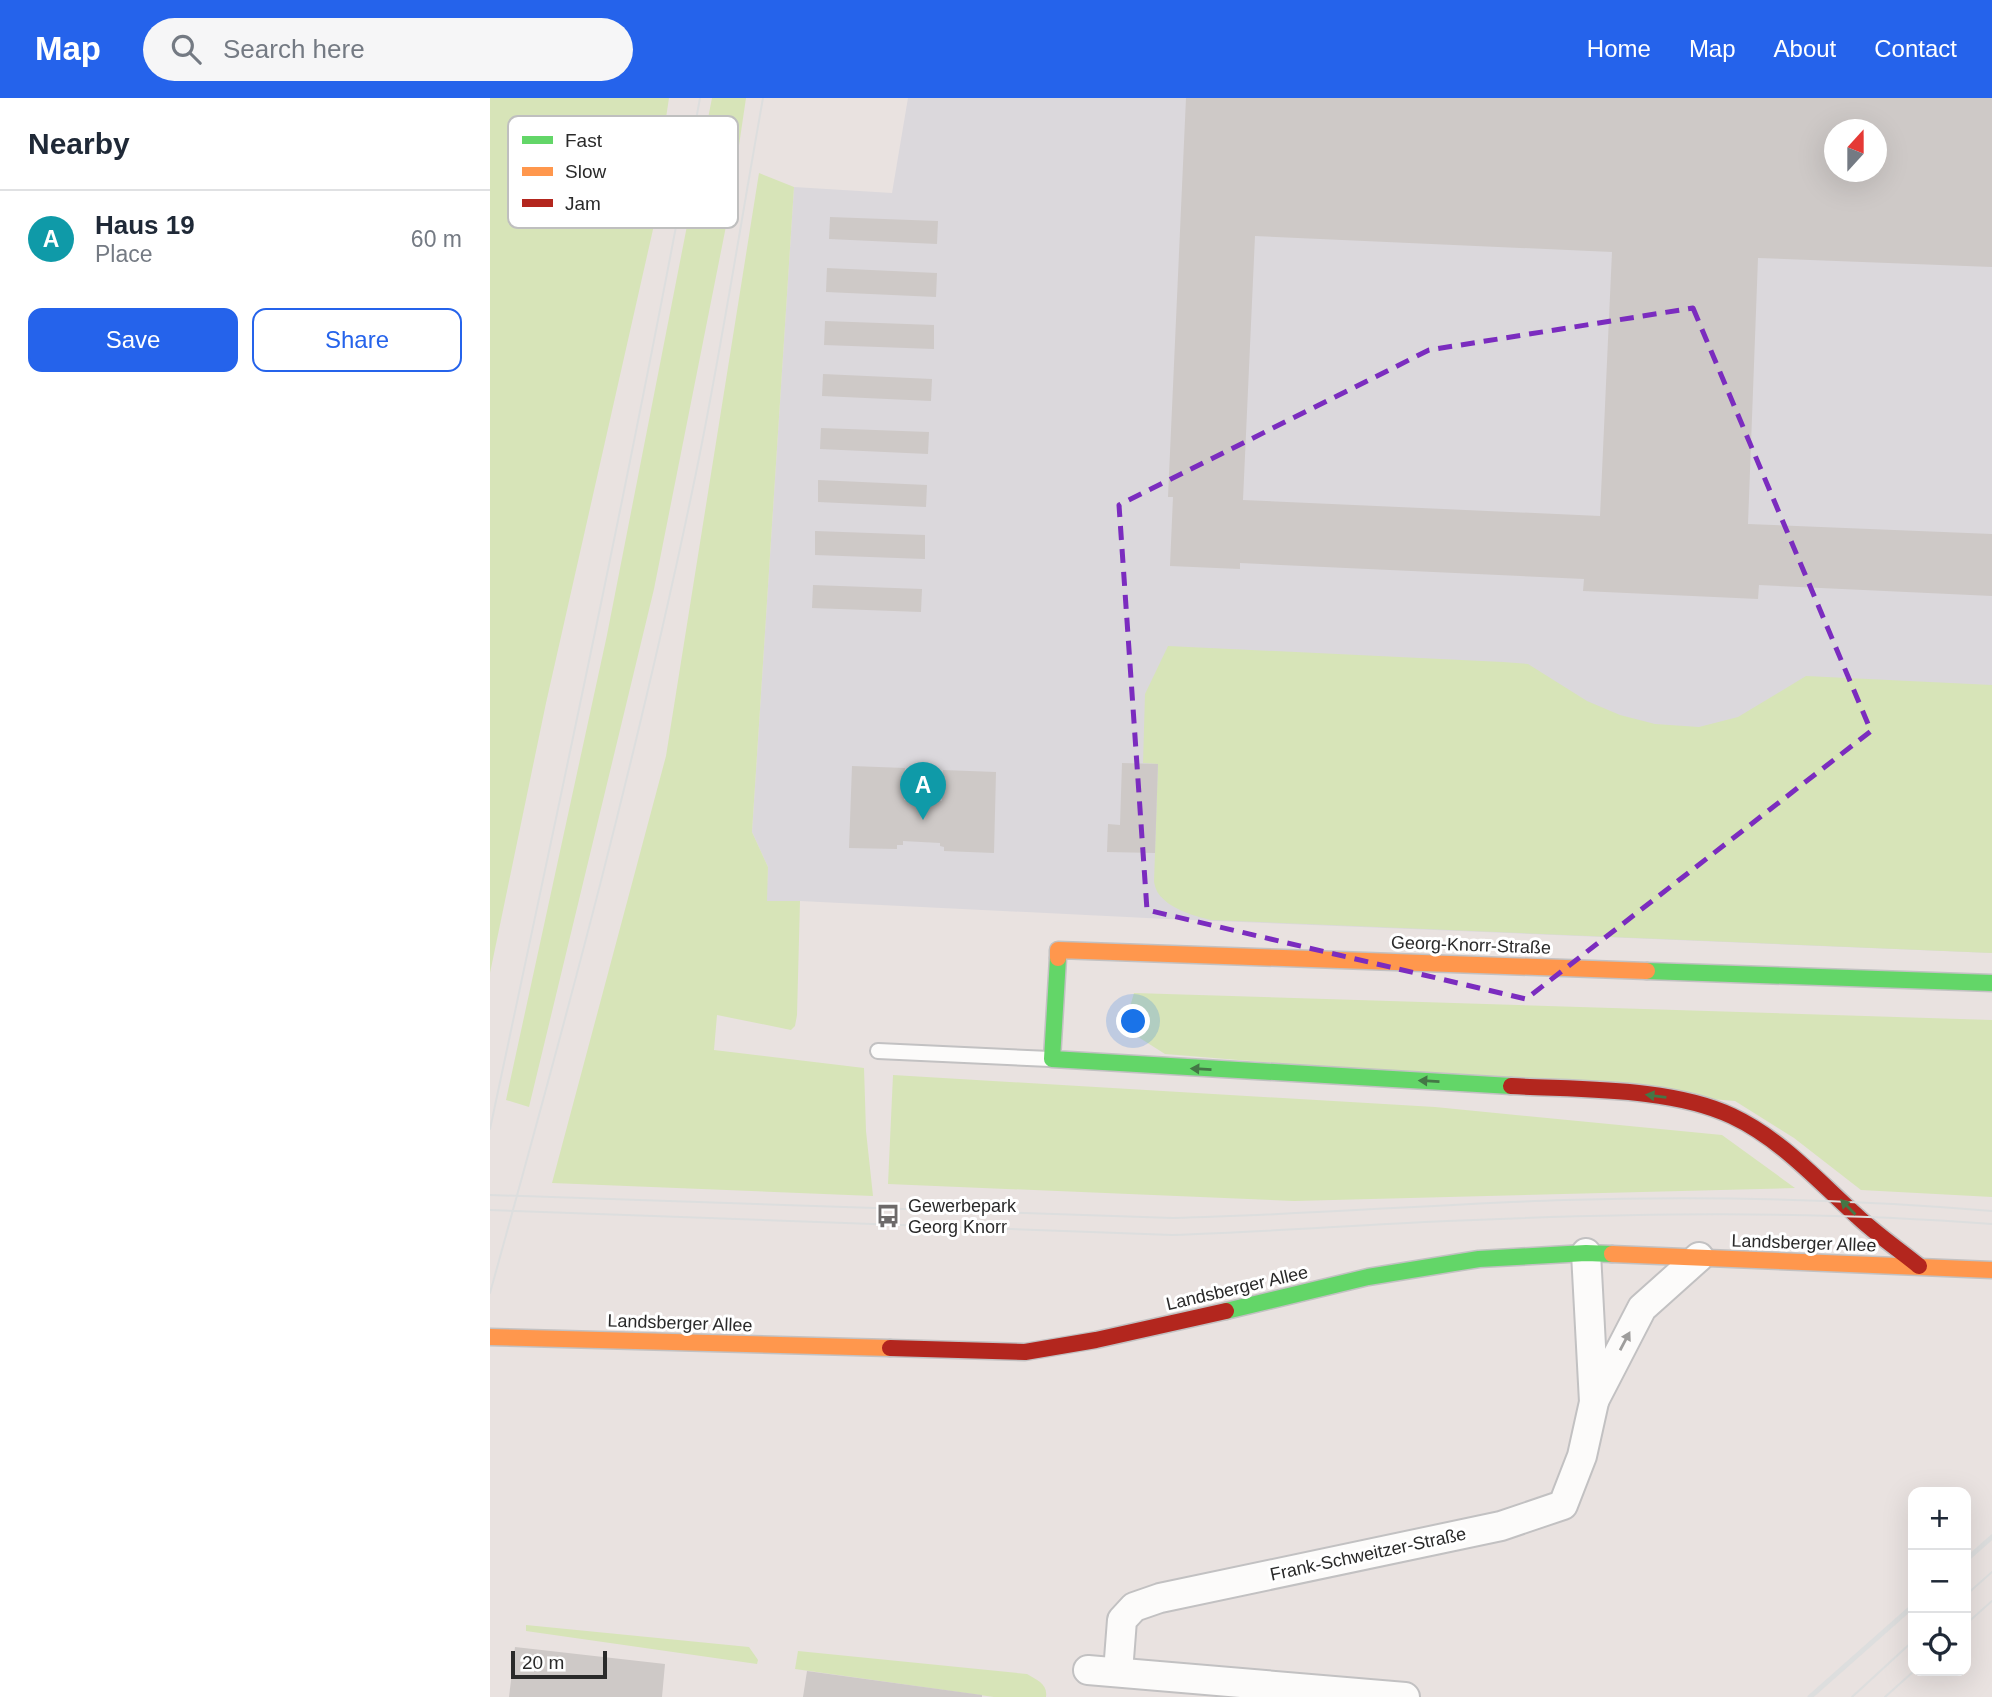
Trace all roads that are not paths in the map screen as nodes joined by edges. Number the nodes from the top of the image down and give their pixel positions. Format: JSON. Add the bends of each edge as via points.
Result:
{"nodes":[{"id":1,"x":1992,"y":983,"type":"edge"},
{"id":2,"x":878,"y":1051,"type":"dead end"},
{"id":3,"x":1052,"y":1059,"type":"junction"},
{"id":4,"x":1586,"y":1253,"type":"junction"},
{"id":5,"x":1699,"y":1257,"type":"junction"},
{"id":6,"x":1919,"y":1266,"type":"junction"},
{"id":7,"x":1992,"y":1270,"type":"edge"},
{"id":8,"x":490,"y":1337,"type":"edge"},
{"id":9,"x":1594,"y":1402,"type":"junction"},
{"id":10,"x":1088,"y":1670,"type":"dead end"},
{"id":11,"x":1118,"y":1672,"type":"junction"},
{"id":12,"x":1405,"y":1697,"type":"edge"}],
"edges":[{"from":1,"to":3,"type":"street","name":"Georg-Knorr-Straße","via":[[1058,950]]},
{"from":2,"to":3,"type":"lane"},
{"from":6,"to":3,"type":"street","one_way":true,"via":[[1791,1154],[1746,1124],[1681,1099]]},
{"from":4,"to":5,"type":"street","name":"Landsberger Allee"},
{"from":4,"to":8,"type":"street","name":"Landsberger Allee","via":[[1479,1259],[1368,1277],[1107,1338],[1025,1352]]},
{"from":4,"to":9,"type":"street","name":"Frank-Schweitzer-Straße"},
{"from":5,"to":6,"type":"street","name":"Landsberger Allee"},
{"from":9,"to":5,"type":"street","name":"Frank-Schweitzer-Straße","one_way":true,"via":[[1642,1308]]},
{"from":6,"to":7,"type":"street","name":"Landsberger Allee"},
{"from":9,"to":11,"type":"street","name":"Frank-Schweitzer-Straße","via":[[1582,1457],[1563,1505],[1501,1526],[1134,1606],[1122,1620]]},
{"from":10,"to":11,"type":"street"},
{"from":11,"to":12,"type":"street"}]}
